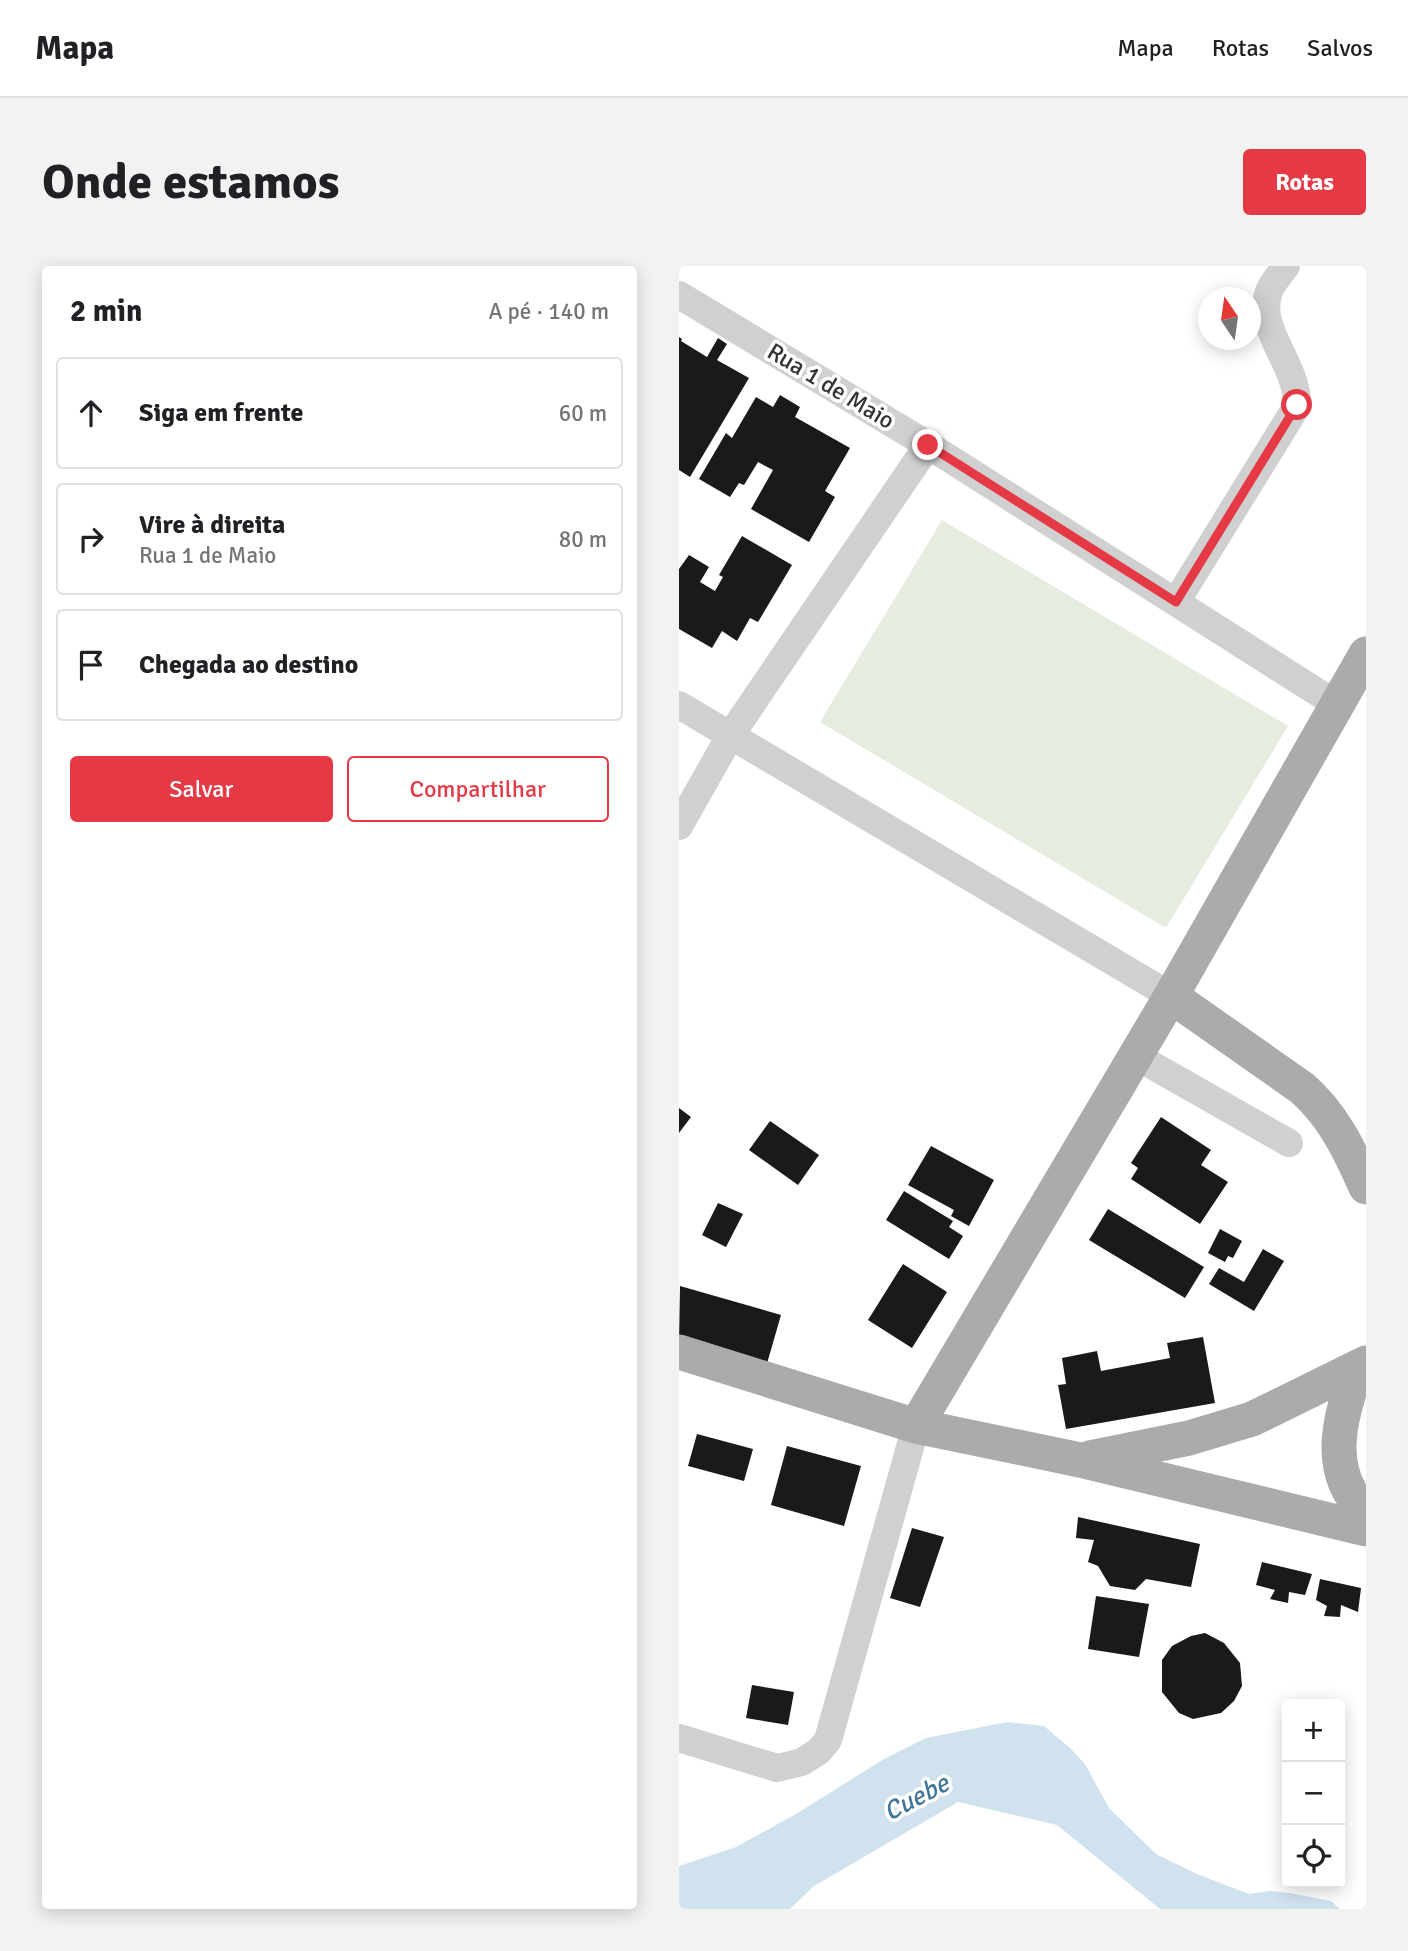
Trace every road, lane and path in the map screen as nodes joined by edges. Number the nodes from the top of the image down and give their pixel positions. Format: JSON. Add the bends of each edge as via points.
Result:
{"nodes":[{"id":1,"x":1286,"y":266,"type":"edge"},
{"id":2,"x":679,"y":295,"type":"edge"},
{"id":3,"x":928,"y":445,"type":"junction"},
{"id":4,"x":1176,"y":602,"type":"junction"},
{"id":5,"x":1366,"y":654,"type":"edge"},
{"id":6,"x":1336,"y":704,"type":"junction"},
{"id":7,"x":679,"y":705,"type":"edge"},
{"id":8,"x":730,"y":736,"type":"junction"},
{"id":9,"x":679,"y":826,"type":"edge"},
{"id":10,"x":1171,"y":996,"type":"junction"},
{"id":11,"x":1136,"y":1056,"type":"junction"},
{"id":12,"x":1289,"y":1143,"type":"dead end"},
{"id":13,"x":1366,"y":1187,"type":"edge"},
{"id":14,"x":679,"y":1352,"type":"edge"},
{"id":15,"x":1362,"y":1365,"type":"edge"},
{"id":16,"x":916,"y":1426,"type":"junction"},
{"id":17,"x":1080,"y":1460,"type":"junction"},
{"id":18,"x":1366,"y":1511,"type":"edge"},
{"id":19,"x":1366,"y":1529,"type":"edge"},
{"id":20,"x":679,"y":1738,"type":"edge"}],
"edges":[{"from":1,"to":4,"type":"street","via":[[1270,289],[1267,321],[1294,377],[1297,405]]},
{"from":2,"to":3,"type":"street","name":"Rua 1 de Maio"},
{"from":3,"to":4,"type":"street","name":"Rua 1 de Maio"},
{"from":3,"to":8,"type":"street"},
{"from":4,"to":6,"type":"street","name":"Rua 1 de Maio"},
{"from":5,"to":6,"type":"main road"},
{"from":6,"to":10,"type":"main road"},
{"from":7,"to":8,"type":"street"},
{"from":8,"to":9,"type":"street"},
{"from":8,"to":10,"type":"street"},
{"from":10,"to":11,"type":"main road"},
{"from":10,"to":13,"type":"main road","via":[[1319,1103],[1351,1152]]},
{"from":11,"to":12,"type":"street"},
{"from":11,"to":16,"type":"main road"},
{"from":14,"to":16,"type":"main road"},
{"from":15,"to":17,"type":"main road","via":[[1252,1419],[1189,1438]]},
{"from":15,"to":18,"type":"main road","via":[[1343,1406],[1338,1440],[1353,1500]]},
{"from":16,"to":17,"type":"main road"},
{"from":16,"to":20,"type":"street","via":[[828,1740],[801,1762],[777,1768]]},
{"from":17,"to":19,"type":"main road"}]}
